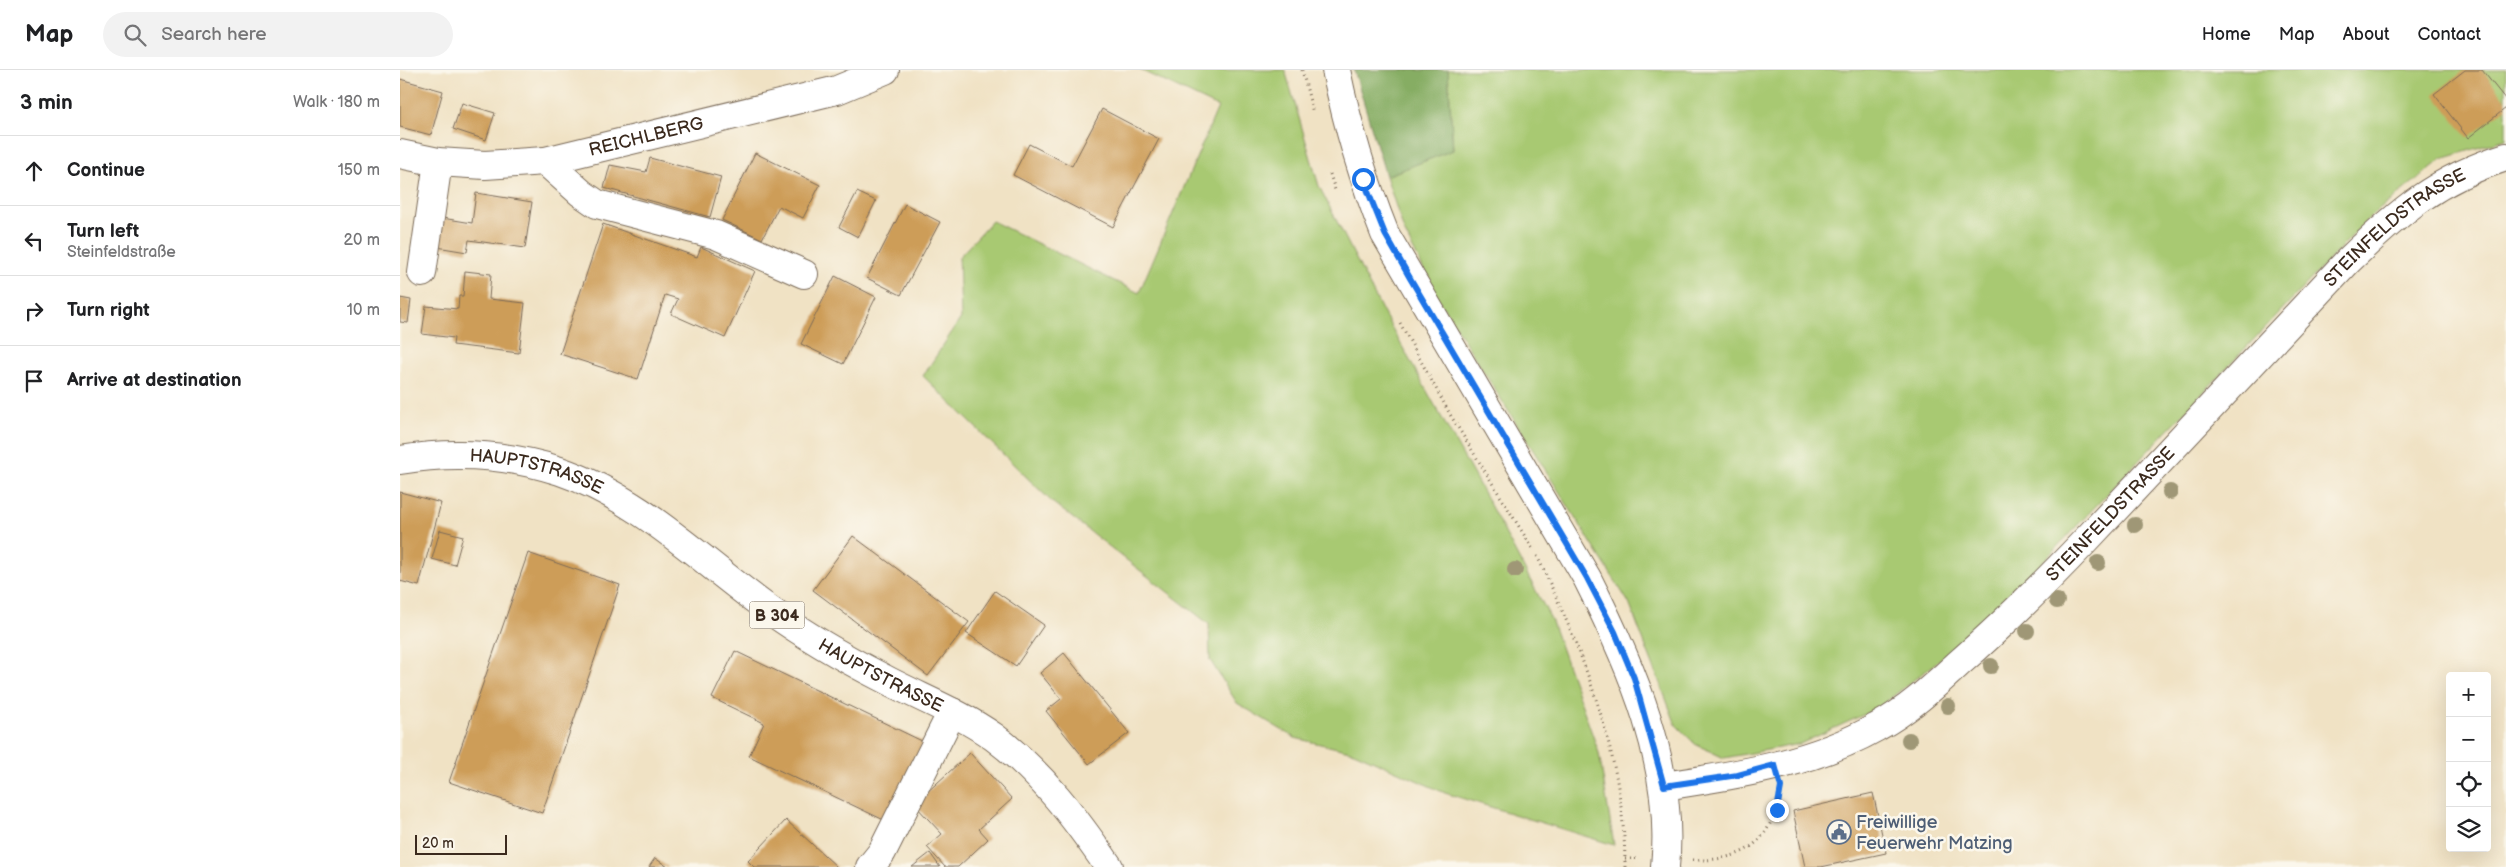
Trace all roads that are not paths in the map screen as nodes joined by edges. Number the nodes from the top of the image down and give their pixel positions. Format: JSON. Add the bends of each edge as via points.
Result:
{"nodes":[{"id":1,"x":885,"y":70,"type":"edge"},
{"id":2,"x":1336,"y":70,"type":"edge"},
{"id":3,"x":400,"y":154,"type":"edge"},
{"id":4,"x":2506,"y":157,"type":"edge"},
{"id":5,"x":546,"y":161,"type":"junction"},
{"id":6,"x":438,"y":162,"type":"junction"},
{"id":7,"x":422,"y":274,"type":"dead end"},
{"id":8,"x":804,"y":274,"type":"dead end"},
{"id":9,"x":400,"y":460,"type":"edge"},
{"id":10,"x":952,"y":712,"type":"junction"},
{"id":11,"x":1664,"y":786,"type":"junction"},
{"id":12,"x":1665,"y":863,"type":"edge"},
{"id":13,"x":870,"y":867,"type":"edge"},
{"id":14,"x":1109,"y":867,"type":"edge"}],
"edges":[{"from":1,"to":5,"type":"street","name":"REICHLBERG","via":[[837,90]]},
{"from":2,"to":11,"type":"street","via":[[1363,179],[1385,234],[1591,585],[1615,632],[1634,678]]},
{"from":3,"to":6,"type":"street","name":"REICHLBERG"},
{"from":4,"to":11,"type":"street","name":"STEINFELDSTRASSE","via":[[2450,178],[2392,219],[2348,261],[1993,634],[1879,727],[1834,748],[1775,765],[1738,775]]},
{"from":5,"to":6,"type":"street","name":"REICHLBERG","via":[[486,165]]},
{"from":5,"to":8,"type":"street","via":[[581,194],[597,204],[716,234]]},
{"from":6,"to":7,"type":"street"},
{"from":9,"to":10,"type":"street","name":"HAUPTSTRASSE","number":"B 304","via":[[451,454],[487,455],[522,460],[597,486],[625,500],[656,522],[772,612],[881,677]]},
{"from":10,"to":13,"type":"street","via":[[882,852]]},
{"from":10,"to":14,"type":"street","name":"HAUPTSTRASSE","number":"B 304","via":[[1018,756],[1046,784]]},
{"from":11,"to":12,"type":"street"}]}
